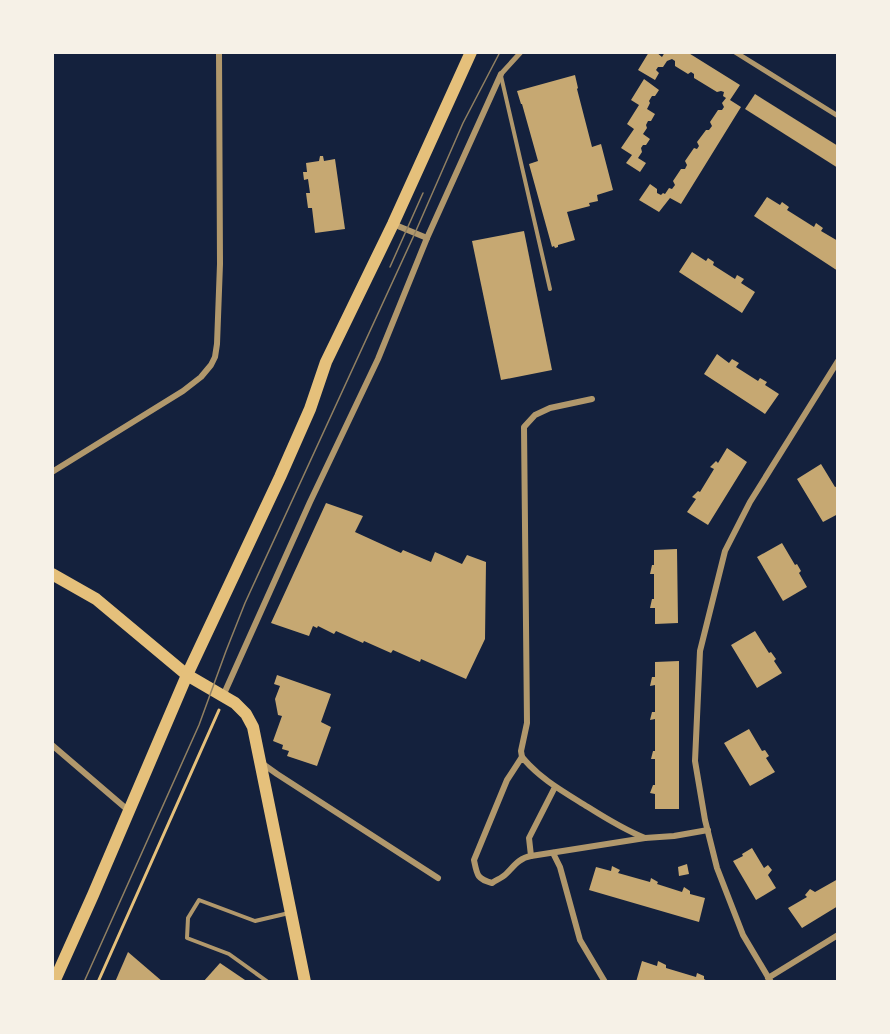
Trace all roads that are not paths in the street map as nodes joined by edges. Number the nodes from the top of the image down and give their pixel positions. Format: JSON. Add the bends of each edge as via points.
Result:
{"nodes":[{"id":1,"x":219,"y":52,"type":"edge"},
{"id":2,"x":521,"y":52,"type":"edge"},
{"id":3,"x":735,"y":52,"type":"edge"},
{"id":4,"x":471,"y":53,"type":"edge"},
{"id":5,"x":501,"y":74,"type":"junction"},
{"id":6,"x":837,"y":116,"type":"edge"},
{"id":7,"x":393,"y":224,"type":"junction"},
{"id":8,"x":427,"y":238,"type":"junction"},
{"id":9,"x":550,"y":289,"type":"dead end"},
{"id":10,"x":837,"y":361,"type":"edge"},
{"id":11,"x":592,"y":399,"type":"dead end"},
{"id":12,"x":52,"y":472,"type":"edge"},
{"id":13,"x":52,"y":574,"type":"edge"},
{"id":14,"x":187,"y":675,"type":"junction"},
{"id":15,"x":223,"y":696,"type":"junction"},
{"id":16,"x":52,"y":745,"type":"edge"},
{"id":17,"x":522,"y":757,"type":"junction"},
{"id":18,"x":260,"y":761,"type":"junction"},
{"id":19,"x":555,"y":787,"type":"junction"},
{"id":20,"x":129,"y":811,"type":"junction"},
{"id":21,"x":708,"y":830,"type":"junction"},
{"id":22,"x":645,"y":838,"type":"junction"},
{"id":23,"x":553,"y":853,"type":"junction"},
{"id":24,"x":531,"y":855,"type":"junction"},
{"id":25,"x":438,"y":878,"type":"dead end"},
{"id":26,"x":291,"y":913,"type":"junction"},
{"id":27,"x":837,"y":935,"type":"edge"},
{"id":28,"x":770,"y":980,"type":"edge"},
{"id":29,"x":54,"y":981,"type":"edge"},
{"id":30,"x":268,"y":981,"type":"edge"},
{"id":31,"x":305,"y":981,"type":"edge"},
{"id":32,"x":605,"y":981,"type":"edge"}],
"edges":[{"from":1,"to":12,"type":"street","via":[[220,264],[215,357],[201,377],[183,391]]},
{"from":2,"to":5,"type":"street"},
{"from":3,"to":6,"type":"street"},
{"from":4,"to":7,"type":"main road"},
{"from":5,"to":8,"type":"street"},
{"from":5,"to":9,"type":"lane"},
{"from":7,"to":8,"type":"street"},
{"from":7,"to":14,"type":"main road","via":[[326,362],[280,477]]},
{"from":8,"to":15,"type":"street","via":[[378,359]]},
{"from":10,"to":21,"type":"street","via":[[750,502],[725,551],[700,651],[695,761]]},
{"from":11,"to":17,"type":"street","via":[[550,408],[535,415],[524,427],[527,723]]},
{"from":13,"to":14,"type":"main road","via":[[96,599]]},
{"from":14,"to":15,"type":"main road"},
{"from":14,"to":20,"type":"main road"},
{"from":15,"to":18,"type":"main road","via":[[246,714]]},
{"from":16,"to":20,"type":"street"},
{"from":17,"to":19,"type":"street"},
{"from":17,"to":24,"type":"street","via":[[507,780],[474,860],[477,874],[492,883]]},
{"from":18,"to":25,"type":"street"},
{"from":18,"to":26,"type":"main road"},
{"from":19,"to":22,"type":"street"},
{"from":19,"to":24,"type":"street","via":[[529,838]]},
{"from":20,"to":29,"type":"main road"},
{"from":21,"to":22,"type":"street"},
{"from":21,"to":28,"type":"street","via":[[717,868],[743,935]]},
{"from":22,"to":23,"type":"street"},
{"from":23,"to":24,"type":"street"},
{"from":23,"to":32,"type":"street","via":[[580,940]]},
{"from":26,"to":30,"type":"lane","via":[[255,921],[199,900],[188,918],[187,938],[229,954]]},
{"from":26,"to":31,"type":"main road"},
{"from":27,"to":28,"type":"street"}]}
